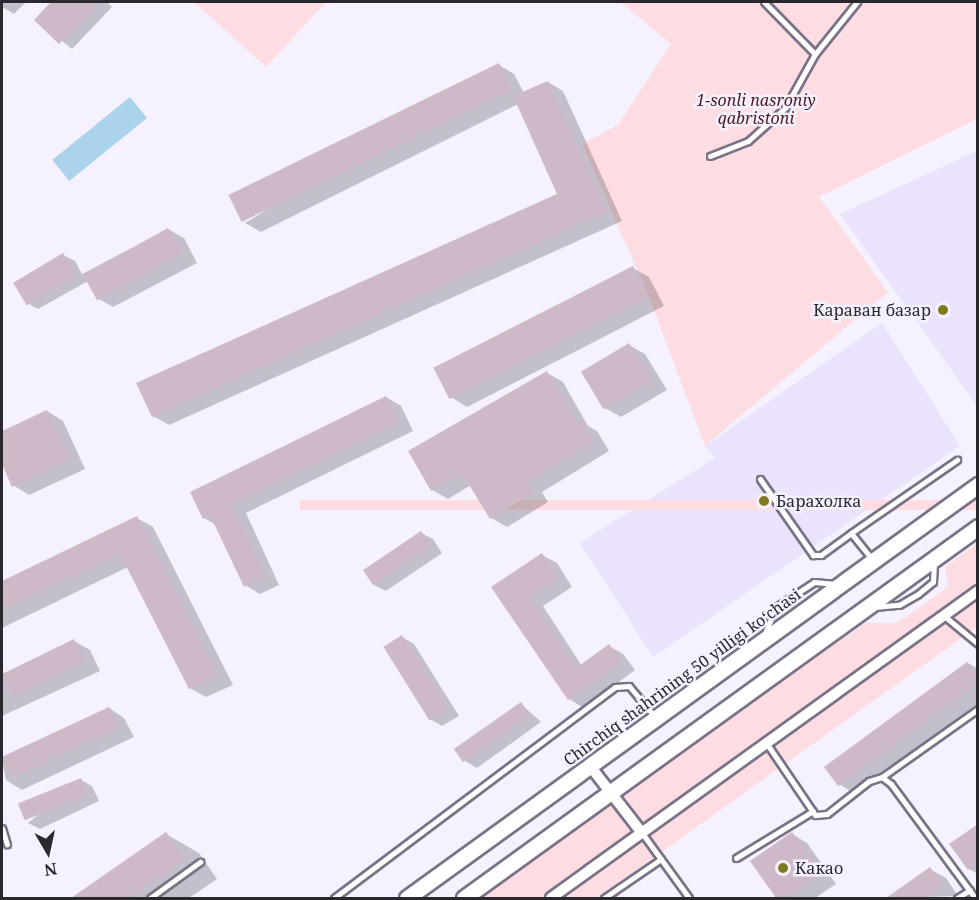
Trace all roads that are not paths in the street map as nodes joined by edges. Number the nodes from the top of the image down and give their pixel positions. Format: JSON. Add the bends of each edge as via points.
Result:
{"nodes":[{"id":1,"x":764,"y":2,"type":"edge"},
{"id":2,"x":857,"y":2,"type":"edge"},
{"id":3,"x":815,"y":54,"type":"junction"},
{"id":4,"x":710,"y":156,"type":"dead end"},
{"id":5,"x":957,"y":460,"type":"dead end"},
{"id":6,"x":760,"y":479,"type":"dead end"},
{"id":7,"x":978,"y":484,"type":"edge"},
{"id":8,"x":978,"y":527,"type":"edge"},
{"id":9,"x":851,"y":533,"type":"junction"},
{"id":10,"x":873,"y":561,"type":"junction"},
{"id":11,"x":978,"y":591,"type":"edge"},
{"id":12,"x":943,"y":615,"type":"junction"},
{"id":13,"x":978,"y":644,"type":"edge"},
{"id":14,"x":978,"y":708,"type":"edge"},
{"id":15,"x":655,"y":718,"type":"junction"},
{"id":16,"x":766,"y":742,"type":"junction"},
{"id":17,"x":590,"y":766,"type":"junction"},
{"id":18,"x":882,"y":777,"type":"junction"},
{"id":19,"x":610,"y":793,"type":"junction"},
{"id":20,"x":813,"y":811,"type":"junction"},
{"id":21,"x":2,"y":828,"type":"edge"},
{"id":22,"x":642,"y":833,"type":"junction"},
{"id":23,"x":8,"y":844,"type":"dead end"},
{"id":24,"x":736,"y":858,"type":"dead end"},
{"id":25,"x":661,"y":859,"type":"junction"},
{"id":26,"x":200,"y":862,"type":"dead end"},
{"id":27,"x":970,"y":890,"type":"junction"},
{"id":28,"x":150,"y":898,"type":"edge"},
{"id":29,"x":334,"y":898,"type":"edge"},
{"id":30,"x":407,"y":898,"type":"edge"},
{"id":31,"x":464,"y":898,"type":"edge"},
{"id":32,"x":551,"y":898,"type":"edge"},
{"id":33,"x":604,"y":898,"type":"edge"},
{"id":34,"x":689,"y":898,"type":"edge"},
{"id":35,"x":957,"y":898,"type":"edge"},
{"id":36,"x":975,"y":898,"type":"edge"}],
"edges":[{"from":1,"to":3,"type":"lane"},
{"from":2,"to":3,"type":"lane"},
{"from":3,"to":4,"type":"lane","via":[[785,108],[748,141]]},
{"from":5,"to":9,"type":"lane"},
{"from":6,"to":9,"type":"lane","via":[[813,555],[821,555]]},
{"from":7,"to":10,"type":"main road","name":"Chirchiq shahrining 50 yilligi koʻchasi"},
{"from":8,"to":19,"type":"main road"},
{"from":9,"to":10,"type":"lane"},
{"from":10,"to":15,"type":"main road","name":"Chirchiq shahrining 50 yilligi koʻchasi"},
{"from":11,"to":12,"type":"street"},
{"from":12,"to":13,"type":"lane"},
{"from":12,"to":16,"type":"street"},
{"from":14,"to":18,"type":"lane"},
{"from":15,"to":17,"type":"main road","name":"Chirchiq shahrining 50 yilligi koʻchasi"},
{"from":15,"to":29,"type":"lane","via":[[629,686],[615,687]]},
{"from":16,"to":20,"type":"lane"},
{"from":16,"to":22,"type":"street"},
{"from":17,"to":19,"type":"street"},
{"from":17,"to":30,"type":"main road","name":"Chirchiq shahrining 50 yilligi koʻchasi"},
{"from":18,"to":20,"type":"lane","via":[[868,781],[827,814],[821,816]]},
{"from":18,"to":27,"type":"lane","via":[[910,805]]},
{"from":19,"to":22,"type":"street"},
{"from":19,"to":31,"type":"main road"},
{"from":20,"to":24,"type":"lane"},
{"from":21,"to":23,"type":"lane"},
{"from":22,"to":25,"type":"lane"},
{"from":22,"to":32,"type":"street"},
{"from":25,"to":33,"type":"lane"},
{"from":25,"to":34,"type":"lane"},
{"from":26,"to":28,"type":"lane"},
{"from":27,"to":35,"type":"lane"},
{"from":27,"to":36,"type":"lane"}]}
